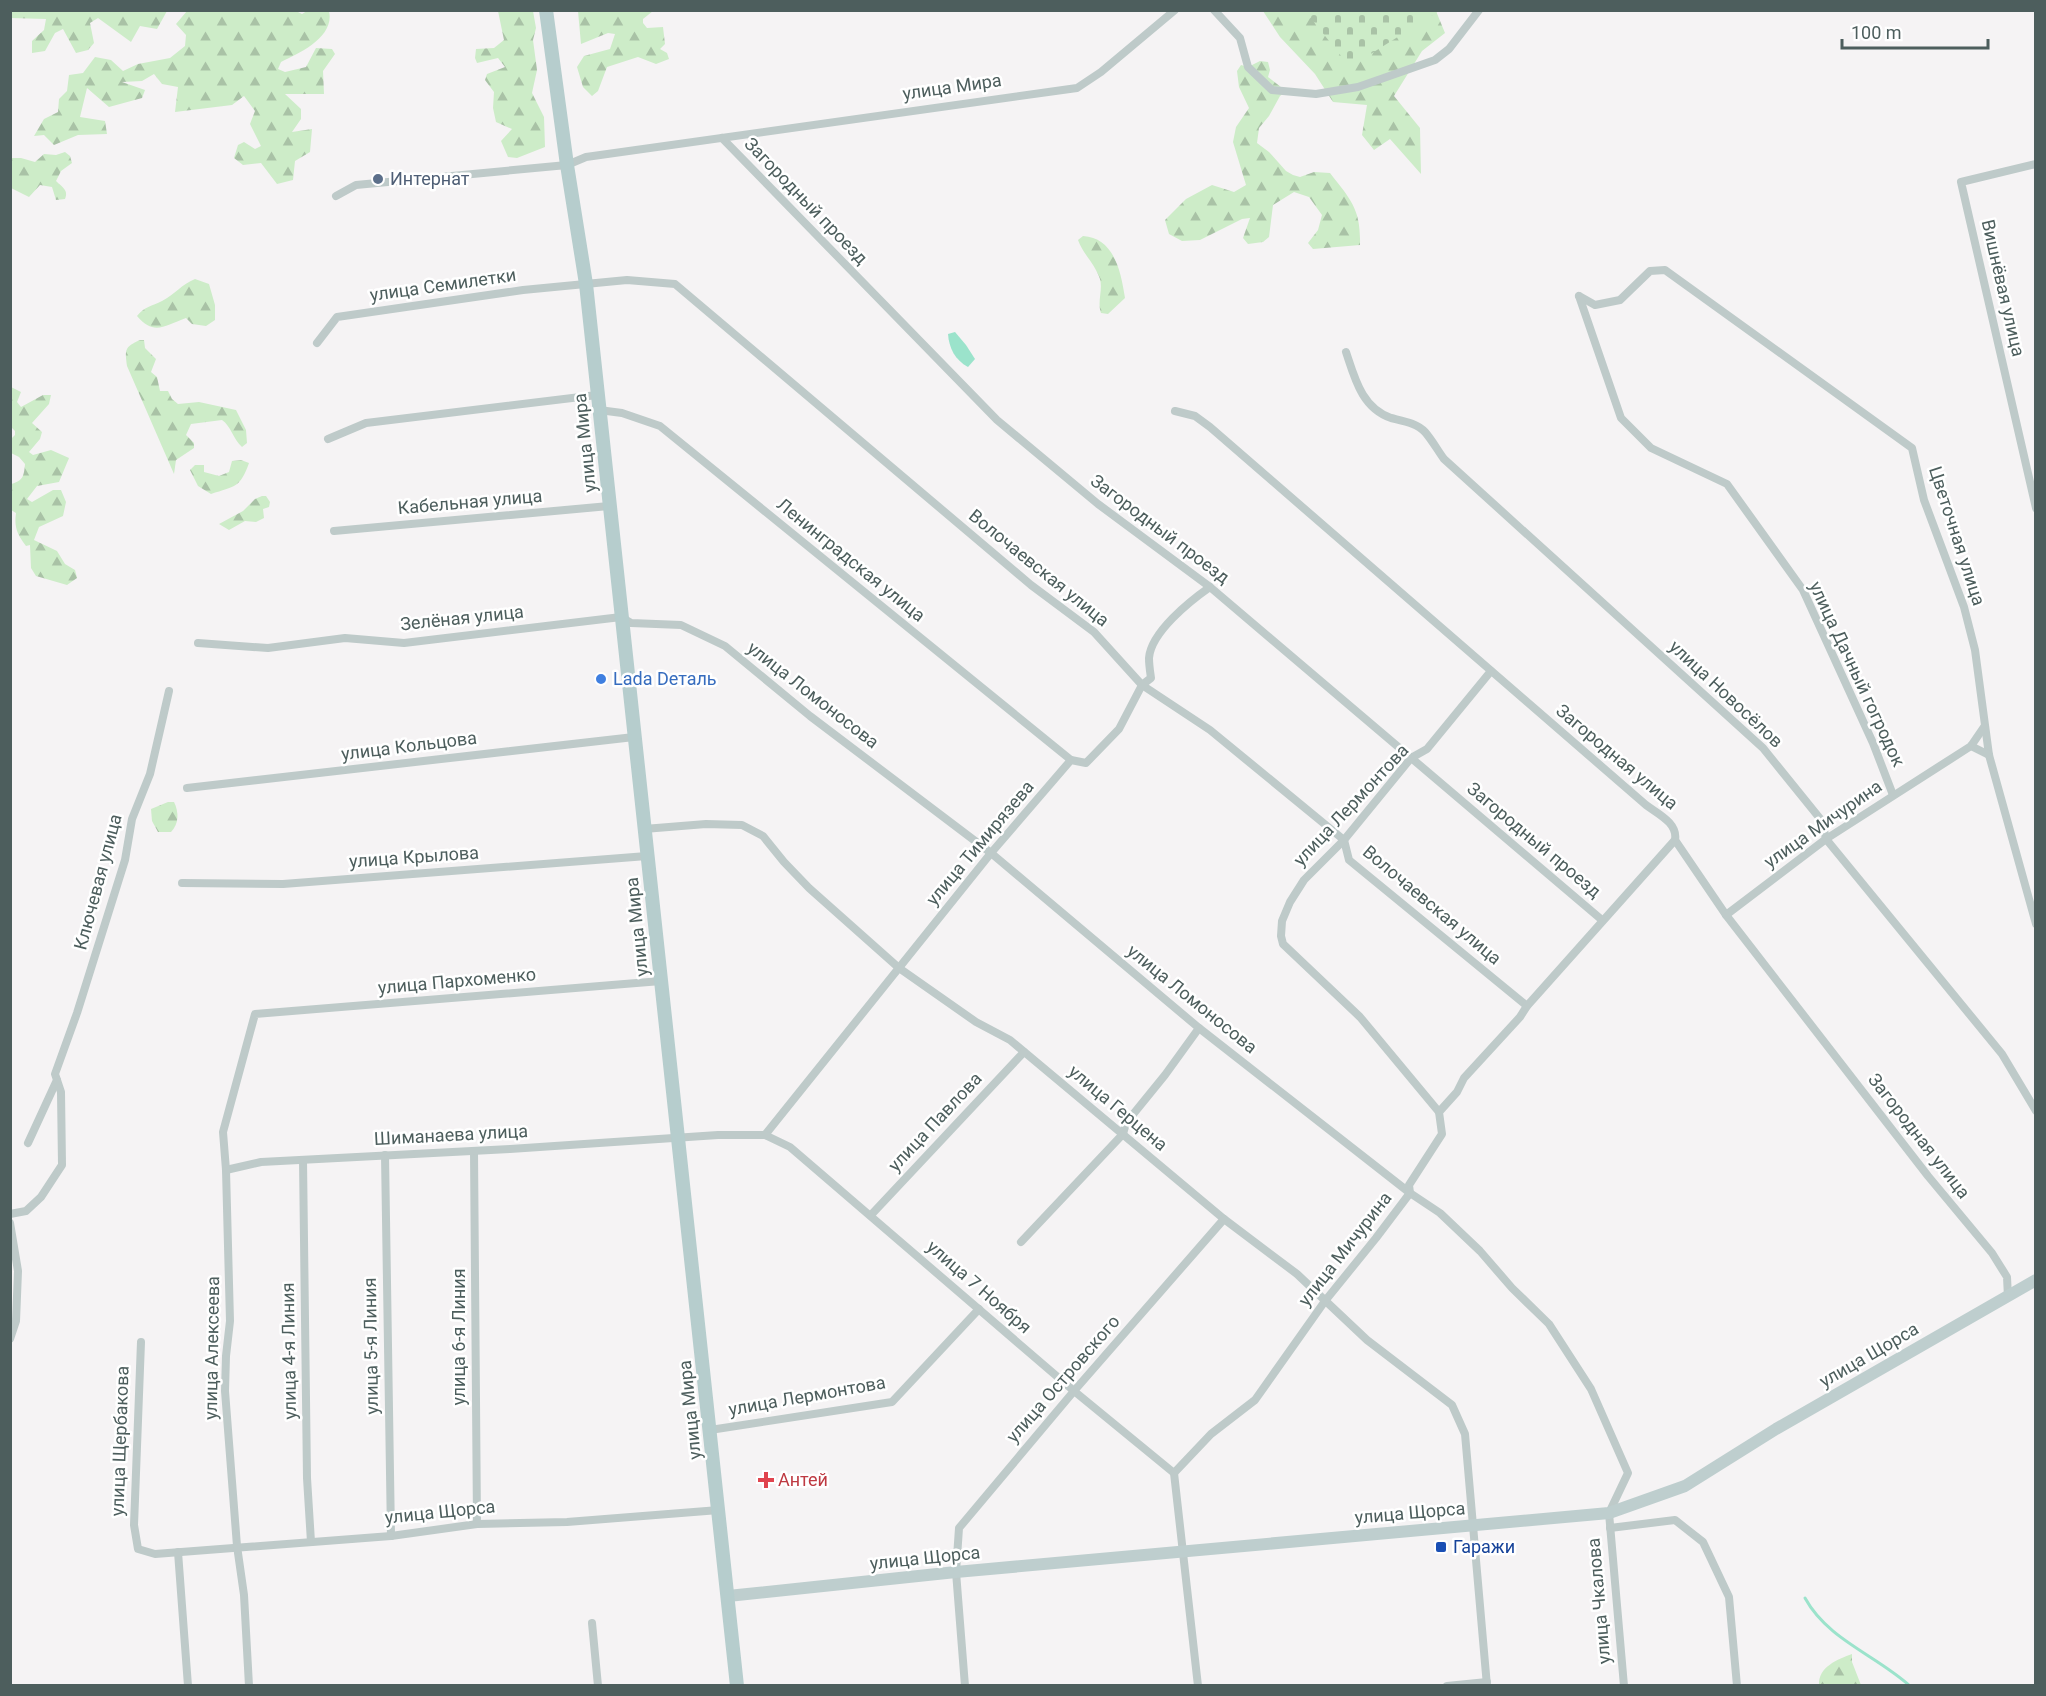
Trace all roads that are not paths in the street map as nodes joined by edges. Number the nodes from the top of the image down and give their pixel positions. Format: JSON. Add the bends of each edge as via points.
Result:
{"nodes":[{"id":1,"x":546,"y":10,"type":"edge"},
{"id":2,"x":1175,"y":10,"type":"edge"},
{"id":3,"x":1214,"y":10,"type":"edge"},
{"id":4,"x":1479,"y":10,"type":"edge"},
{"id":5,"x":722,"y":138,"type":"junction"},
{"id":6,"x":2036,"y":164,"type":"edge"},
{"id":7,"x":567,"y":165,"type":"junction"},
{"id":8,"x":336,"y":196,"type":"dead end"},
{"id":9,"x":586,"y":284,"type":"junction"},
{"id":10,"x":1579,"y":297,"type":"joint"},
{"id":11,"x":317,"y":343,"type":"dead end"},
{"id":12,"x":1346,"y":352,"type":"dead end"},
{"id":13,"x":597,"y":395,"type":"junction"},
{"id":14,"x":599,"y":410,"type":"junction"},
{"id":15,"x":1175,"y":411,"type":"dead end"},
{"id":16,"x":328,"y":439,"type":"dead end"},
{"id":17,"x":609,"y":506,"type":"junction"},
{"id":18,"x":2036,"y":508,"type":"edge"},
{"id":19,"x":334,"y":531,"type":"dead end"},
{"id":20,"x":1210,"y":586,"type":"junction"},
{"id":21,"x":621,"y":616,"type":"junction"},
{"id":22,"x":198,"y":643,"type":"dead end"},
{"id":23,"x":1491,"y":671,"type":"junction"},
{"id":24,"x":1142,"y":685,"type":"junction"},
{"id":25,"x":169,"y":691,"type":"dead end"},
{"id":26,"x":1984,"y":726,"type":"junction"},
{"id":27,"x":634,"y":736,"type":"junction"},
{"id":28,"x":1971,"y":746,"type":"junction"},
{"id":29,"x":1989,"y":755,"type":"junction"},
{"id":30,"x":1411,"y":758,"type":"junction"},
{"id":31,"x":1071,"y":759,"type":"junction"},
{"id":32,"x":187,"y":788,"type":"dead end"},
{"id":33,"x":1893,"y":795,"type":"junction"},
{"id":34,"x":644,"y":829,"type":"junction"},
{"id":35,"x":1826,"y":839,"type":"junction"},
{"id":36,"x":1344,"y":840,"type":"junction"},
{"id":37,"x":1675,"y":840,"type":"junction"},
{"id":38,"x":991,"y":853,"type":"junction"},
{"id":39,"x":647,"y":855,"type":"junction"},
{"id":40,"x":182,"y":883,"type":"dead end"},
{"id":41,"x":1726,"y":915,"type":"junction"},
{"id":42,"x":1602,"y":920,"type":"junction"},
{"id":43,"x":2036,"y":924,"type":"edge"},
{"id":44,"x":899,"y":968,"type":"junction"},
{"id":45,"x":661,"y":981,"type":"junction"},
{"id":46,"x":1527,"y":1006,"type":"junction"},
{"id":47,"x":255,"y":1014,"type":"joint"},
{"id":48,"x":1199,"y":1028,"type":"junction"},
{"id":49,"x":1024,"y":1052,"type":"junction"},
{"id":50,"x":57,"y":1080,"type":"junction"},
{"id":51,"x":1439,"y":1112,"type":"junction"},
{"id":52,"x":2036,"y":1112,"type":"edge"},
{"id":53,"x":1123,"y":1134,"type":"junction"},
{"id":54,"x":765,"y":1135,"type":"junction"},
{"id":55,"x":678,"y":1137,"type":"junction"},
{"id":56,"x":28,"y":1143,"type":"dead end"},
{"id":57,"x":474,"y":1151,"type":"junction"},
{"id":58,"x":385,"y":1155,"type":"junction"},
{"id":59,"x":303,"y":1160,"type":"junction"},
{"id":60,"x":226,"y":1170,"type":"junction"},
{"id":61,"x":1410,"y":1193,"type":"junction"},
{"id":62,"x":10,"y":1214,"type":"edge"},
{"id":63,"x":871,"y":1215,"type":"junction"},
{"id":64,"x":1224,"y":1218,"type":"junction"},
{"id":65,"x":10,"y":1223,"type":"edge"},
{"id":66,"x":1021,"y":1242,"type":"dead end"},
{"id":67,"x":2036,"y":1280,"type":"edge"},
{"id":68,"x":2008,"y":1296,"type":"junction"},
{"id":69,"x":1325,"y":1300,"type":"junction"},
{"id":70,"x":980,"y":1309,"type":"junction"},
{"id":71,"x":10,"y":1339,"type":"edge"},
{"id":72,"x":141,"y":1342,"type":"dead end"},
{"id":73,"x":1074,"y":1391,"type":"junction"},
{"id":74,"x":710,"y":1430,"type":"junction"},
{"id":75,"x":1174,"y":1473,"type":"junction"},
{"id":76,"x":719,"y":1510,"type":"junction"},
{"id":77,"x":1609,"y":1513,"type":"junction"},
{"id":78,"x":477,"y":1524,"type":"junction"},
{"id":79,"x":1473,"y":1525,"type":"junction"},
{"id":80,"x":1610,"y":1528,"type":"junction"},
{"id":81,"x":391,"y":1536,"type":"junction"},
{"id":82,"x":311,"y":1542,"type":"junction"},
{"id":83,"x":237,"y":1546,"type":"junction"},
{"id":84,"x":178,"y":1552,"type":"junction"},
{"id":85,"x":1182,"y":1553,"type":"junction"},
{"id":86,"x":956,"y":1572,"type":"junction"},
{"id":87,"x":728,"y":1596,"type":"junction"},
{"id":88,"x":592,"y":1623,"type":"dead end"},
{"id":89,"x":1487,"y":1684,"type":"edge"},
{"id":90,"x":188,"y":1686,"type":"edge"},
{"id":91,"x":249,"y":1686,"type":"edge"},
{"id":92,"x":598,"y":1686,"type":"edge"},
{"id":93,"x":736,"y":1686,"type":"edge"},
{"id":94,"x":964,"y":1686,"type":"edge"},
{"id":95,"x":1198,"y":1686,"type":"edge"},
{"id":96,"x":1447,"y":1686,"type":"edge"},
{"id":97,"x":1624,"y":1686,"type":"edge"},
{"id":98,"x":1737,"y":1686,"type":"edge"}],
"edges":[{"from":1,"to":7,"type":"main road","name":"улица Мира"},
{"from":2,"to":5,"type":"street","name":"улица Мира","via":[[1077,88]]},
{"from":3,"to":4,"type":"street","via":[[1240,38],[1248,67],[1272,90],[1316,94],[1358,87],[1435,60],[1449,49]]},
{"from":5,"to":7,"type":"street","name":"улица Мира","via":[[586,157]]},
{"from":5,"to":20,"type":"street","name":"Загородный проезд","via":[[997,420],[1098,504]]},
{"from":6,"to":18,"type":"street","name":"Вишнёвая улица","via":[[1961,182]]},
{"from":7,"to":8,"type":"street","via":[[356,185]]},
{"from":7,"to":9,"type":"main road","name":"улица Мира"},
{"from":9,"to":11,"type":"street","name":"улица Семилетки","via":[[337,317]]},
{"from":9,"to":13,"type":"main road","name":"улица Мира"},
{"from":9,"to":24,"type":"street","name":"Волочаевская улица","via":[[627,280],[675,284],[1031,585],[1094,632]]},
{"from":10,"to":26,"type":"street","name":"Цветочная улица","via":[[1595,305],[1620,300],[1650,271],[1665,270],[1912,448],[1924,500],[1964,607],[1975,650]]},
{"from":10,"to":33,"type":"street","name":"улица Дачный гогродок","via":[[1621,418],[1652,448],[1727,484],[1803,590]]},
{"from":12,"to":35,"type":"street","name":"улица Новосёлов","via":[[1358,387],[1372,408],[1425,432],[1444,459],[1763,748],[1822,820]]},
{"from":13,"to":14,"type":"main road","name":"улица Мира"},
{"from":13,"to":16,"type":"street","via":[[366,423]]},
{"from":14,"to":17,"type":"main road","name":"улица Мира"},
{"from":14,"to":31,"type":"street","name":"Ленинградская улица","via":[[660,426]]},
{"from":15,"to":23,"type":"street","name":"Загородная улица","via":[[1195,416],[1210,427]]},
{"from":17,"to":19,"type":"street","name":"Кабельная улица"},
{"from":17,"to":21,"type":"main road","name":"улица Мира"},
{"from":20,"to":24,"type":"street","via":[[1186,603],[1161,630],[1149,656],[1151,678]]},
{"from":20,"to":30,"type":"street","name":"Загородный проезд"},
{"from":21,"to":22,"type":"street","name":"Зелёная улица","via":[[404,643],[345,638],[268,648]]},
{"from":21,"to":27,"type":"main road","name":"улица Мира"},
{"from":21,"to":38,"type":"street","name":"улица Ломоносова","via":[[631,623],[681,625],[725,646],[810,716]]},
{"from":23,"to":30,"type":"street","name":"улица Лермонтова","via":[[1427,749]]},
{"from":23,"to":37,"type":"street","name":"Загородная улица","via":[[1672,825]]},
{"from":24,"to":31,"type":"street","via":[[1119,729],[1086,763]]},
{"from":24,"to":36,"type":"street","name":"Волочаевская улица","via":[[1210,730]]},
{"from":25,"to":50,"type":"street","name":"Ключевая улица","via":[[150,774],[132,819],[125,860],[55,1074]]},
{"from":26,"to":28,"type":"street","name":"улица Мичурина"},
{"from":26,"to":29,"type":"street","name":"Цветочная улица"},
{"from":27,"to":32,"type":"street","name":"улица Кольцова"},
{"from":27,"to":34,"type":"main road","name":"улица Мира"},
{"from":28,"to":29,"type":"street"},
{"from":28,"to":33,"type":"street","name":"улица Мичурина"},
{"from":29,"to":43,"type":"street","name":"Цветочная улица"},
{"from":30,"to":36,"type":"street","name":"улица Лермонтова"},
{"from":30,"to":42,"type":"street","name":"Загородный проезд"},
{"from":31,"to":38,"type":"street","name":"улица Тимирязева"},
{"from":33,"to":35,"type":"street","name":"улица Мичурина"},
{"from":34,"to":39,"type":"main road","name":"улица Мира"},
{"from":34,"to":44,"type":"street","name":"улица Герцена","via":[[742,825],[763,836],[809,888]]},
{"from":35,"to":41,"type":"street","name":"улица Мичурина"},
{"from":35,"to":52,"type":"street","name":"улица Новосёлов","via":[[2002,1054]]},
{"from":36,"to":46,"type":"street","name":"Волочаевская улица","via":[[1349,860]]},
{"from":36,"to":51,"type":"street","name":"улица Лермонтова","via":[[1304,880],[1290,902],[1282,921],[1283,944],[1360,1017]]},
{"from":37,"to":41,"type":"street","name":"Загородная улица"},
{"from":37,"to":42,"type":"street"},
{"from":38,"to":44,"type":"street","name":"улица Тимирязева"},
{"from":38,"to":48,"type":"street","name":"улица Ломоносова"},
{"from":39,"to":40,"type":"street","name":"улица Крылова","via":[[283,884]]},
{"from":39,"to":45,"type":"main road","name":"улица Мира"},
{"from":41,"to":68,"type":"street","name":"Загородная улица","via":[[1992,1253],[2007,1276]]},
{"from":42,"to":46,"type":"street"},
{"from":44,"to":49,"type":"street","name":"улица Герцена"},
{"from":44,"to":54,"type":"street","name":"улица Тимирязева"},
{"from":45,"to":47,"type":"street","name":"улица Пархоменко"},
{"from":45,"to":55,"type":"main road","name":"улица Мира"},
{"from":46,"to":51,"type":"street"},
{"from":47,"to":60,"type":"street","name":"улица Алексеева","via":[[223,1132]]},
{"from":48,"to":53,"type":"street","via":[[1126,1123]]},
{"from":48,"to":61,"type":"street","name":"улица Ломоносова"},
{"from":49,"to":53,"type":"street","name":"улица Герцена"},
{"from":49,"to":63,"type":"street","name":"улица Павлова"},
{"from":50,"to":56,"type":"street","name":"Ключевая улица"},
{"from":50,"to":62,"type":"street","name":"Ключевая улица","via":[[61,1092],[62,1165],[41,1197],[26,1211]]},
{"from":51,"to":61,"type":"street","name":"улица Мичурина","via":[[1442,1134],[1409,1185]]},
{"from":53,"to":64,"type":"street","name":"улица Герцена"},
{"from":53,"to":66,"type":"street"},
{"from":54,"to":55,"type":"street","name":"улица 7 Ноября"},
{"from":54,"to":63,"type":"street","name":"улица 7 Ноября","via":[[790,1147]]},
{"from":55,"to":57,"type":"street","name":"Шиманаева улица"},
{"from":55,"to":74,"type":"main road","name":"улица Мира"},
{"from":57,"to":58,"type":"street","name":"Шиманаева улица"},
{"from":57,"to":78,"type":"street","name":"улица 6-я Линия"},
{"from":58,"to":59,"type":"street","name":"Шиманаева улица"},
{"from":58,"to":81,"type":"street","name":"улица 5-я Линия"},
{"from":59,"to":60,"type":"street","name":"Шиманаева улица","via":[[261,1162]]},
{"from":59,"to":82,"type":"street","name":"улица 4-я Линия"},
{"from":60,"to":83,"type":"street","name":"улица Алексеева","via":[[230,1321],[225,1391]]},
{"from":61,"to":69,"type":"street","name":"улица Мичурина"},
{"from":61,"to":77,"type":"street","name":"улица Ломоносова","via":[[1440,1213],[1550,1324],[1591,1389],[1628,1473]]},
{"from":63,"to":70,"type":"street","name":"улица 7 Ноября"},
{"from":64,"to":69,"type":"street","name":"улица Герцена"},
{"from":64,"to":73,"type":"street","name":"улица Островского"},
{"from":65,"to":71,"type":"street","via":[[18,1271],[16,1321]]},
{"from":67,"to":68,"type":"street","name":"улица Щорса"},
{"from":68,"to":77,"type":"street","name":"улица Щорса","via":[[1685,1486]]},
{"from":69,"to":75,"type":"street","name":"улица Мичурина","via":[[1255,1400],[1211,1434]]},
{"from":69,"to":79,"type":"street","name":"улица Герцена","via":[[1367,1340],[1452,1405],[1465,1434]]},
{"from":70,"to":73,"type":"street","name":"улица 7 Ноября"},
{"from":70,"to":74,"type":"street","name":"улица Лермонтова","via":[[892,1402]]},
{"from":72,"to":84,"type":"street","name":"улица Щербакова","via":[[134,1525],[138,1549],[155,1554]]},
{"from":73,"to":75,"type":"street","name":"улица 7 Ноября"},
{"from":73,"to":86,"type":"street","name":"улица Островского","via":[[958,1528]]},
{"from":74,"to":76,"type":"main road","name":"улица Мира"},
{"from":75,"to":85,"type":"street"},
{"from":76,"to":78,"type":"street","name":"улица Щорса","via":[[567,1522]]},
{"from":76,"to":87,"type":"main road","name":"улица Мира"},
{"from":77,"to":79,"type":"street","name":"улица Щорса"},
{"from":77,"to":80,"type":"street","name":"улица Чкалова"},
{"from":78,"to":81,"type":"street","name":"улица Щорса"},
{"from":79,"to":85,"type":"street","name":"улица Щорса"},
{"from":79,"to":89,"type":"street","name":"улица Герцена"},
{"from":80,"to":97,"type":"street","name":"улица Чкалова"},
{"from":80,"to":98,"type":"street","via":[[1675,1520],[1703,1542],[1729,1597]]},
{"from":81,"to":82,"type":"street","name":"улица Щорса"},
{"from":82,"to":83,"type":"street","name":"улица Щорса"},
{"from":83,"to":84,"type":"street","name":"улица Щербакова"},
{"from":83,"to":91,"type":"street","name":"улица Алексеева"},
{"from":84,"to":90,"type":"street"},
{"from":85,"to":86,"type":"street","name":"улица Щорса"},
{"from":85,"to":95,"type":"street"},
{"from":86,"to":87,"type":"street","name":"улица Щорса"},
{"from":86,"to":94,"type":"street","name":"улица Островского"},
{"from":87,"to":93,"type":"main road","name":"улица Мира"},
{"from":88,"to":92,"type":"street"},
{"from":89,"to":96,"type":"street"}]}
